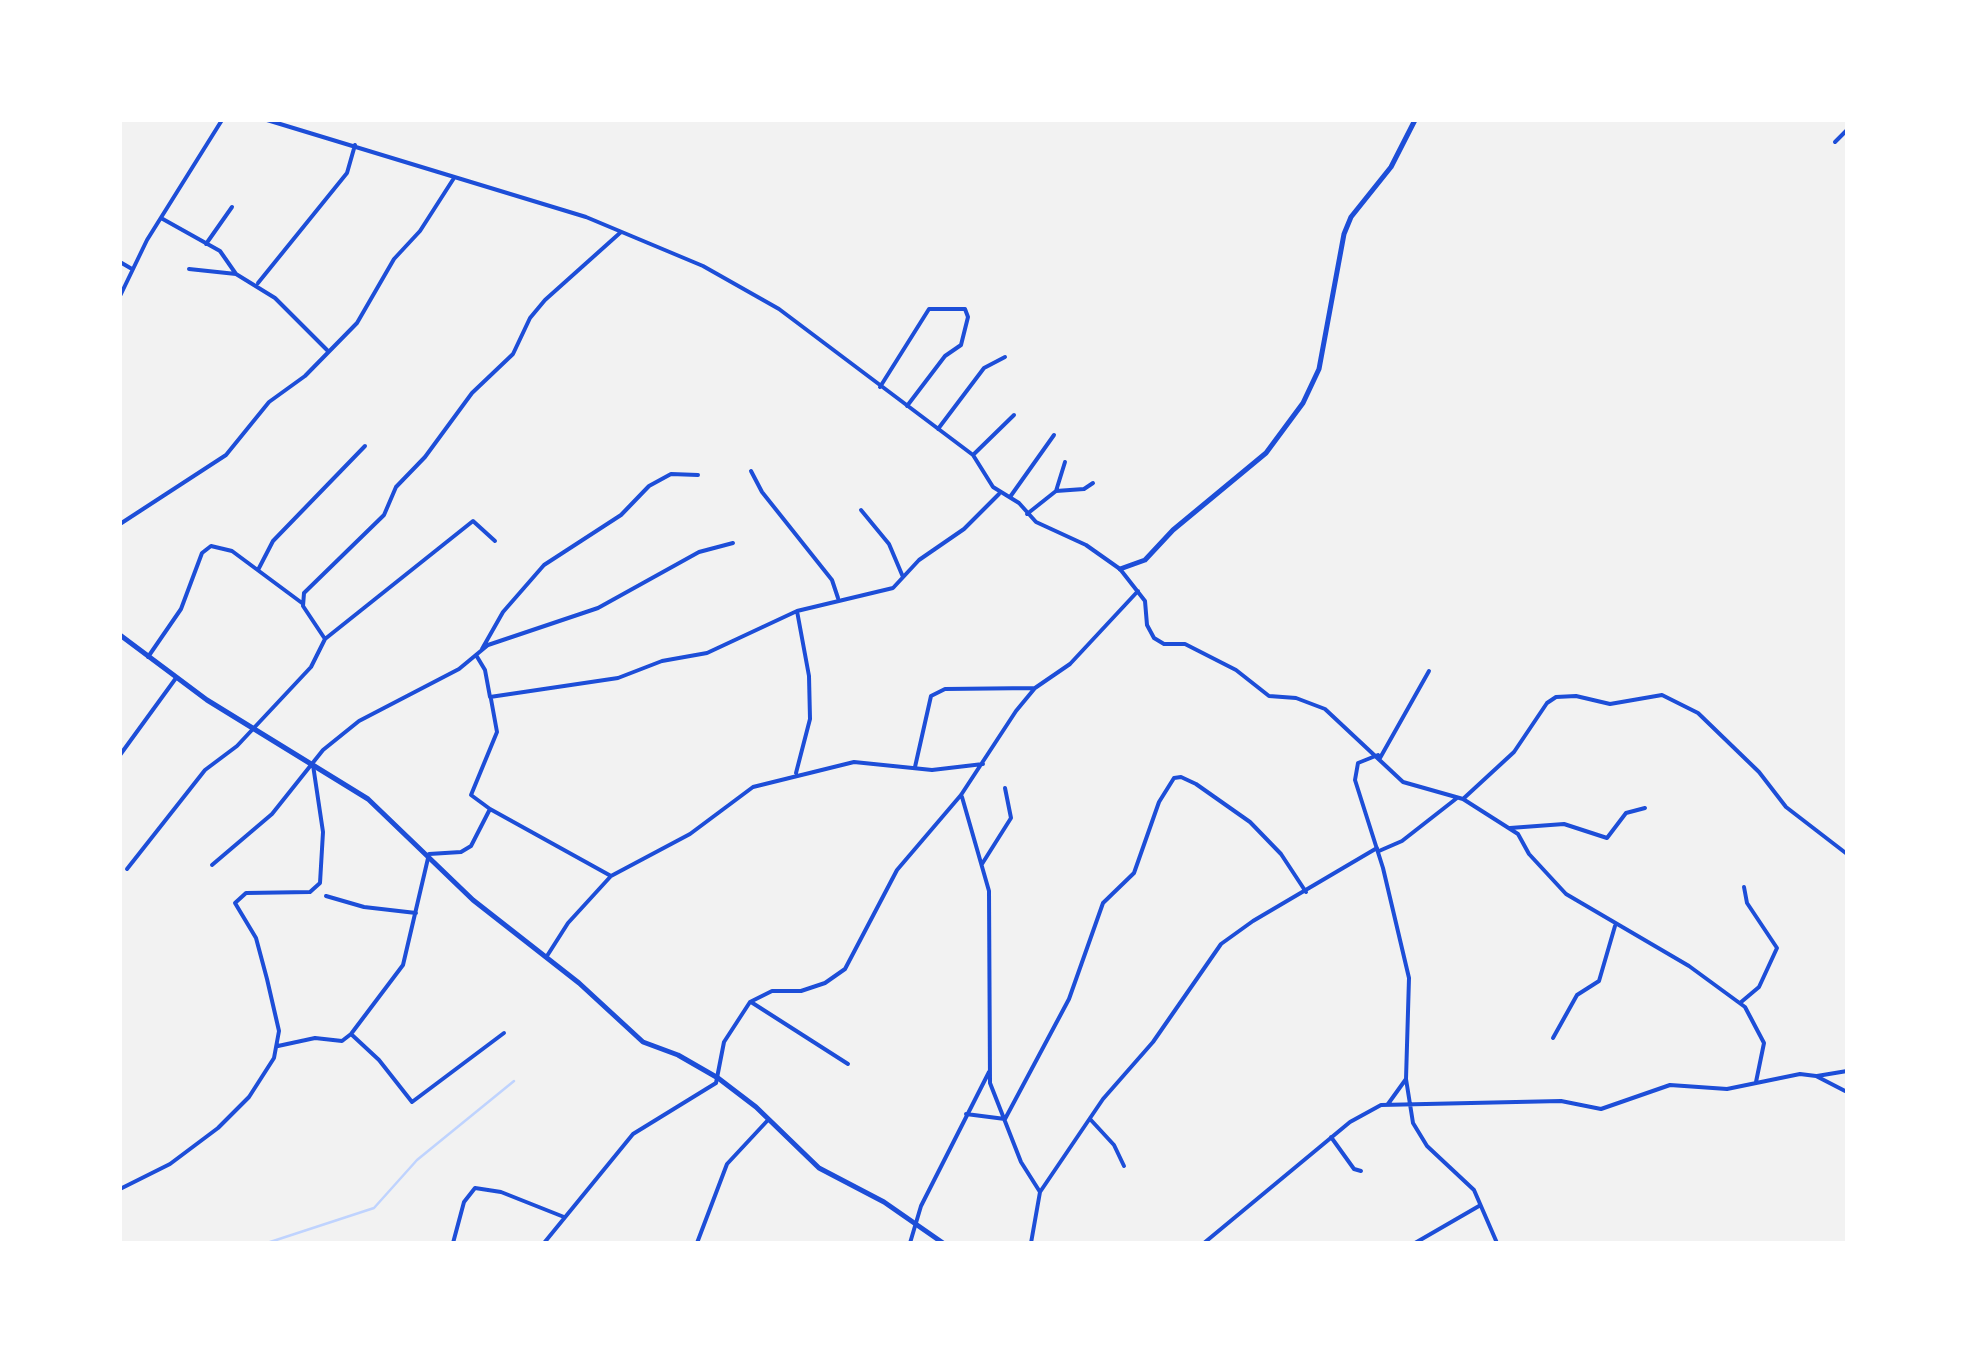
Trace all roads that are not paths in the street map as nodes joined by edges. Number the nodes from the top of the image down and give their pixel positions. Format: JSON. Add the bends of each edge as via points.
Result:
{"nodes":[{"id":1,"x":222,"y":120,"type":"edge"},
{"id":2,"x":267,"y":120,"type":"edge"},
{"id":3,"x":1415,"y":120,"type":"edge"},
{"id":4,"x":1847,"y":130,"type":"edge"},
{"id":5,"x":1835,"y":142,"type":"dead end"},
{"id":6,"x":355,"y":145,"type":"junction"},
{"id":7,"x":454,"y":178,"type":"junction"},
{"id":8,"x":232,"y":207,"type":"dead end"},
{"id":9,"x":162,"y":218,"type":"junction"},
{"id":10,"x":621,"y":232,"type":"junction"},
{"id":11,"x":206,"y":244,"type":"junction"},
{"id":12,"x":120,"y":262,"type":"edge"},
{"id":13,"x":132,"y":269,"type":"junction"},
{"id":14,"x":188,"y":269,"type":"dead end"},
{"id":15,"x":236,"y":274,"type":"junction"},
{"id":16,"x":257,"y":284,"type":"junction"},
{"id":17,"x":120,"y":296,"type":"edge"},
{"id":18,"x":327,"y":350,"type":"junction"},
{"id":19,"x":1005,"y":358,"type":"dead end"},
{"id":20,"x":880,"y":387,"type":"junction"},
{"id":21,"x":907,"y":406,"type":"junction"},
{"id":22,"x":1014,"y":415,"type":"dead end"},
{"id":23,"x":938,"y":429,"type":"junction"},
{"id":24,"x":1054,"y":435,"type":"dead end"},
{"id":25,"x":365,"y":446,"type":"dead end"},
{"id":26,"x":973,"y":455,"type":"junction"},
{"id":27,"x":1066,"y":462,"type":"dead end"},
{"id":28,"x":751,"y":471,"type":"dead end"},
{"id":29,"x":698,"y":474,"type":"dead end"},
{"id":30,"x":1093,"y":483,"type":"dead end"},
{"id":31,"x":1056,"y":491,"type":"junction"},
{"id":32,"x":1000,"y":493,"type":"junction"},
{"id":33,"x":1010,"y":497,"type":"junction"},
{"id":34,"x":861,"y":510,"type":"dead end"},
{"id":35,"x":1028,"y":514,"type":"junction"},
{"id":36,"x":120,"y":524,"type":"edge"},
{"id":37,"x":495,"y":541,"type":"dead end"},
{"id":38,"x":732,"y":542,"type":"dead end"},
{"id":39,"x":1120,"y":569,"type":"junction"},
{"id":40,"x":258,"y":570,"type":"junction"},
{"id":41,"x":902,"y":577,"type":"junction"},
{"id":42,"x":1138,"y":591,"type":"junction"},
{"id":43,"x":838,"y":598,"type":"junction"},
{"id":44,"x":302,"y":603,"type":"junction"},
{"id":45,"x":797,"y":611,"type":"junction"},
{"id":46,"x":120,"y":634,"type":"edge"},
{"id":47,"x":326,"y":639,"type":"junction"},
{"id":48,"x":482,"y":650,"type":"junction"},
{"id":49,"x":476,"y":655,"type":"junction"},
{"id":50,"x":148,"y":657,"type":"junction"},
{"id":51,"x":1429,"y":671,"type":"dead end"},
{"id":52,"x":176,"y":678,"type":"junction"},
{"id":53,"x":1035,"y":688,"type":"junction"},
{"id":54,"x":490,"y":697,"type":"junction"},
{"id":55,"x":253,"y":726,"type":"junction"},
{"id":56,"x":120,"y":754,"type":"edge"},
{"id":57,"x":1379,"y":757,"type":"junction"},
{"id":58,"x":313,"y":762,"type":"junction"},
{"id":59,"x":983,"y":764,"type":"junction"},
{"id":60,"x":915,"y":768,"type":"junction"},
{"id":61,"x":796,"y":776,"type":"junction"},
{"id":62,"x":1004,"y":788,"type":"dead end"},
{"id":63,"x":961,"y":795,"type":"junction"},
{"id":64,"x":1460,"y":799,"type":"junction"},
{"id":65,"x":490,"y":808,"type":"junction"},
{"id":66,"x":1645,"y":808,"type":"dead end"},
{"id":67,"x":1510,"y":828,"type":"junction"},
{"id":68,"x":1844,"y":848,"type":"edge"},
{"id":69,"x":1377,"y":850,"type":"junction"},
{"id":70,"x":429,"y":854,"type":"junction"},
{"id":71,"x":1847,"y":854,"type":"edge"},
{"id":72,"x":982,"y":864,"type":"junction"},
{"id":73,"x":212,"y":865,"type":"dead end"},
{"id":74,"x":128,"y":869,"type":"dead end"},
{"id":75,"x":611,"y":876,"type":"junction"},
{"id":76,"x":1744,"y":887,"type":"dead end"},
{"id":77,"x":1306,"y":892,"type":"junction"},
{"id":78,"x":326,"y":896,"type":"dead end"},
{"id":79,"x":416,"y":913,"type":"junction"},
{"id":80,"x":1615,"y":926,"type":"junction"},
{"id":81,"x":547,"y":956,"type":"junction"},
{"id":82,"x":750,"y":1002,"type":"junction"},
{"id":83,"x":1740,"y":1004,"type":"junction"},
{"id":84,"x":504,"y":1033,"type":"dead end"},
{"id":85,"x":350,"y":1034,"type":"junction"},
{"id":86,"x":1553,"y":1038,"type":"dead end"},
{"id":87,"x":278,"y":1046,"type":"junction"},
{"id":88,"x":848,"y":1064,"type":"dead end"},
{"id":89,"x":1847,"y":1071,"type":"edge"},
{"id":90,"x":989,"y":1072,"type":"junction"},
{"id":91,"x":1816,"y":1076,"type":"junction"},
{"id":92,"x":718,"y":1078,"type":"junction"},
{"id":93,"x":1406,"y":1079,"type":"junction"},
{"id":94,"x":1756,"y":1082,"type":"junction"},
{"id":95,"x":1847,"y":1092,"type":"edge"},
{"id":96,"x":1388,"y":1104,"type":"junction"},
{"id":97,"x":1410,"y":1107,"type":"junction"},
{"id":98,"x":966,"y":1114,"type":"junction"},
{"id":99,"x":1005,"y":1118,"type":"junction"},
{"id":100,"x":1090,"y":1118,"type":"junction"},
{"id":101,"x":768,"y":1120,"type":"junction"},
{"id":102,"x":1331,"y":1137,"type":"junction"},
{"id":103,"x":1124,"y":1166,"type":"dead end"},
{"id":104,"x":1361,"y":1171,"type":"dead end"},
{"id":105,"x":120,"y":1189,"type":"edge"},
{"id":106,"x":1040,"y":1192,"type":"junction"},
{"id":107,"x":1479,"y":1206,"type":"junction"},
{"id":108,"x":565,"y":1217,"type":"junction"},
{"id":109,"x":914,"y":1222,"type":"junction"},
{"id":110,"x":452,"y":1243,"type":"edge"},
{"id":111,"x":544,"y":1243,"type":"edge"},
{"id":112,"x":697,"y":1243,"type":"edge"},
{"id":113,"x":910,"y":1243,"type":"edge"},
{"id":114,"x":942,"y":1243,"type":"edge"},
{"id":115,"x":1031,"y":1243,"type":"edge"},
{"id":116,"x":1204,"y":1243,"type":"edge"},
{"id":117,"x":1415,"y":1243,"type":"edge"},
{"id":118,"x":1497,"y":1243,"type":"edge"}],
"edges":[{"from":1,"to":9,"type":"street"},
{"from":2,"to":6,"type":"street"},
{"from":3,"to":39,"type":"street","via":[[1344,234],[1319,369],[1303,403],[1266,453],[1145,560]]},
{"from":4,"to":5,"type":"street"},
{"from":6,"to":7,"type":"street"},
{"from":6,"to":16,"type":"street","via":[[347,173]]},
{"from":7,"to":10,"type":"street"},
{"from":7,"to":18,"type":"street","via":[[394,259],[368,310]]},
{"from":8,"to":11,"type":"street"},
{"from":9,"to":11,"type":"street"},
{"from":9,"to":13,"type":"street"},
{"from":10,"to":20,"type":"street","via":[[703,266],[779,309]]},
{"from":10,"to":44,"type":"street","via":[[545,300],[513,354],[396,486],[384,516],[314,582]]},
{"from":11,"to":15,"type":"street"},
{"from":12,"to":13,"type":"street"},
{"from":13,"to":17,"type":"street"},
{"from":14,"to":15,"type":"street"},
{"from":15,"to":16,"type":"street"},
{"from":16,"to":18,"type":"street"},
{"from":18,"to":36,"type":"street","via":[[268,402],[226,455]]},
{"from":19,"to":23,"type":"street","via":[[984,368]]},
{"from":20,"to":21,"type":"street"},
{"from":20,"to":21,"type":"street","via":[[929,309],[965,309],[960,345]]},
{"from":21,"to":23,"type":"street"},
{"from":22,"to":26,"type":"street"},
{"from":23,"to":26,"type":"street"},
{"from":24,"to":33,"type":"street"},
{"from":25,"to":40,"type":"street","via":[[273,541]]},
{"from":26,"to":32,"type":"street"},
{"from":27,"to":31,"type":"street"},
{"from":28,"to":43,"type":"street","via":[[832,580]]},
{"from":29,"to":48,"type":"street","via":[[671,474],[649,486],[622,515],[544,565],[503,612]]},
{"from":30,"to":31,"type":"street"},
{"from":31,"to":35,"type":"street"},
{"from":32,"to":33,"type":"street"},
{"from":32,"to":41,"type":"street"},
{"from":33,"to":35,"type":"street"},
{"from":34,"to":41,"type":"street","via":[[889,544]]},
{"from":35,"to":39,"type":"street"},
{"from":37,"to":47,"type":"street","via":[[472,521]]},
{"from":38,"to":48,"type":"street","via":[[699,552],[598,608]]},
{"from":39,"to":42,"type":"street"},
{"from":40,"to":44,"type":"street"},
{"from":40,"to":50,"type":"street","via":[[222,546],[205,548],[181,609]]},
{"from":41,"to":43,"type":"street","via":[[893,588]]},
{"from":42,"to":53,"type":"street","via":[[1070,664]]},
{"from":42,"to":57,"type":"street","via":[[1154,638],[1185,644],[1269,696],[1325,709]]},
{"from":43,"to":45,"type":"street"},
{"from":44,"to":47,"type":"street"},
{"from":45,"to":54,"type":"street","via":[[707,653],[662,660],[604,681]]},
{"from":45,"to":61,"type":"street","via":[[810,719]]},
{"from":46,"to":50,"type":"street"},
{"from":47,"to":55,"type":"street","via":[[302,679]]},
{"from":48,"to":49,"type":"street"},
{"from":49,"to":54,"type":"street"},
{"from":49,"to":58,"type":"street","via":[[360,721]]},
{"from":50,"to":52,"type":"street"},
{"from":51,"to":57,"type":"street"},
{"from":52,"to":55,"type":"street"},
{"from":52,"to":56,"type":"street"},
{"from":53,"to":59,"type":"street"},
{"from":53,"to":60,"type":"street","via":[[935,694]]},
{"from":54,"to":65,"type":"street","via":[[497,732],[471,795]]},
{"from":55,"to":58,"type":"street"},
{"from":55,"to":74,"type":"street","via":[[205,770]]},
{"from":57,"to":64,"type":"street","via":[[1403,782]]},
{"from":57,"to":69,"type":"street","via":[[1354,770]]},
{"from":58,"to":70,"type":"street"},
{"from":58,"to":73,"type":"street","via":[[272,814]]},
{"from":58,"to":87,"type":"street","via":[[323,832],[320,883],[310,892],[246,893],[235,904],[256,938]]},
{"from":59,"to":60,"type":"street"},
{"from":59,"to":63,"type":"street"},
{"from":60,"to":61,"type":"street","via":[[854,762]]},
{"from":61,"to":75,"type":"street","via":[[740,794],[690,834]]},
{"from":62,"to":72,"type":"street","via":[[1011,818]]},
{"from":63,"to":72,"type":"street"},
{"from":63,"to":82,"type":"street","via":[[897,870],[845,969],[825,984],[772,991]]},
{"from":64,"to":67,"type":"street"},
{"from":64,"to":68,"type":"street","via":[[1514,752],[1556,697],[1610,704],[1662,694],[1698,713],[1786,807]]},
{"from":64,"to":69,"type":"street","via":[[1402,841]]},
{"from":65,"to":70,"type":"street","via":[[471,846]]},
{"from":65,"to":75,"type":"street"},
{"from":66,"to":67,"type":"street","via":[[1626,812],[1607,838],[1564,824]]},
{"from":67,"to":80,"type":"street","via":[[1566,894]]},
{"from":68,"to":71,"type":"street"},
{"from":69,"to":77,"type":"street"},
{"from":69,"to":93,"type":"street","via":[[1409,978]]},
{"from":70,"to":79,"type":"street"},
{"from":70,"to":81,"type":"street","via":[[474,900]]},
{"from":72,"to":90,"type":"street","via":[[989,891]]},
{"from":75,"to":81,"type":"street"},
{"from":76,"to":83,"type":"street","via":[[1777,948],[1759,987]]},
{"from":77,"to":99,"type":"street","via":[[1250,822],[1196,784],[1174,778],[1134,873],[1102,903],[1069,999]]},
{"from":77,"to":100,"type":"street","via":[[1221,944],[1154,1042]]},
{"from":78,"to":79,"type":"street"},
{"from":79,"to":85,"type":"street","via":[[403,965]]},
{"from":80,"to":83,"type":"street"},
{"from":80,"to":86,"type":"street","via":[[1599,981],[1577,995]]},
{"from":81,"to":92,"type":"street","via":[[643,1042]]},
{"from":82,"to":88,"type":"street"},
{"from":82,"to":92,"type":"street","via":[[724,1042]]},
{"from":83,"to":94,"type":"street","via":[[1764,1043]]},
{"from":84,"to":85,"type":"street","via":[[412,1102]]},
{"from":85,"to":87,"type":"street","via":[[342,1041],[315,1038]]},
{"from":87,"to":105,"type":"street","via":[[232,1116],[170,1164]]},
{"from":89,"to":91,"type":"street"},
{"from":90,"to":98,"type":"street"},
{"from":90,"to":99,"type":"street"},
{"from":91,"to":94,"type":"street"},
{"from":91,"to":95,"type":"street"},
{"from":92,"to":101,"type":"street"},
{"from":92,"to":108,"type":"street","via":[[634,1134]]},
{"from":93,"to":96,"type":"street"},
{"from":93,"to":97,"type":"street"},
{"from":94,"to":97,"type":"street","via":[[1712,1090],[1670,1085],[1601,1109],[1560,1101]]},
{"from":96,"to":97,"type":"street"},
{"from":96,"to":102,"type":"street"},
{"from":97,"to":107,"type":"street","via":[[1419,1136],[1467,1180]]},
{"from":98,"to":99,"type":"street"},
{"from":98,"to":109,"type":"street"},
{"from":99,"to":106,"type":"street","via":[[1020,1162]]},
{"from":100,"to":103,"type":"street"},
{"from":100,"to":106,"type":"street"},
{"from":101,"to":109,"type":"street","via":[[819,1168]]},
{"from":101,"to":112,"type":"street","via":[[727,1164]]},
{"from":102,"to":104,"type":"street"},
{"from":102,"to":116,"type":"street"},
{"from":106,"to":115,"type":"street"},
{"from":107,"to":117,"type":"street"},
{"from":107,"to":118,"type":"street"},
{"from":108,"to":110,"type":"street","via":[[476,1188],[464,1202]]},
{"from":108,"to":111,"type":"street"},
{"from":109,"to":113,"type":"street"},
{"from":109,"to":114,"type":"street"}]}
